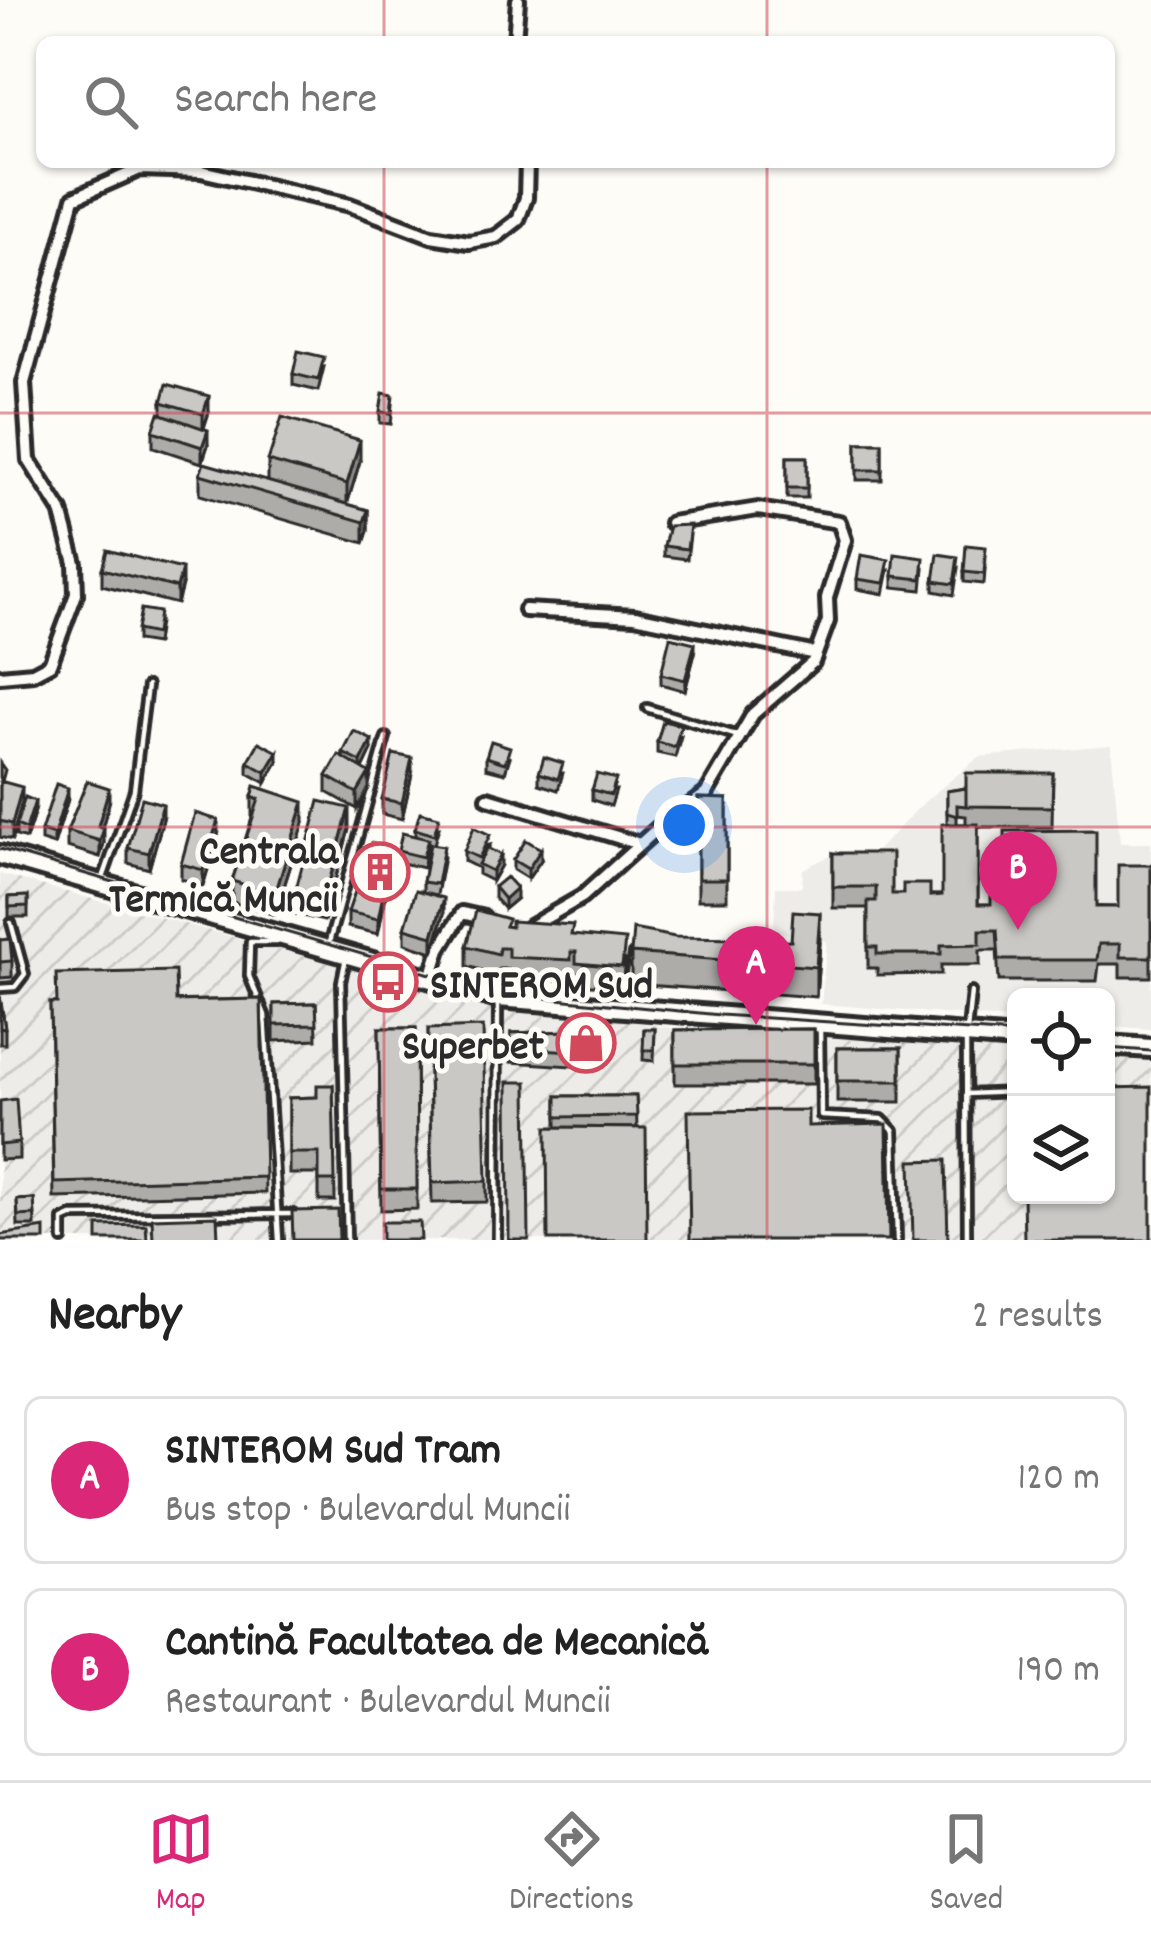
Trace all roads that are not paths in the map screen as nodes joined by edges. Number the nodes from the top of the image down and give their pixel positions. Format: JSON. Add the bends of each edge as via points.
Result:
{"nodes":[{"id":1,"x":518,"y":0,"type":"edge"},
{"id":2,"x":515,"y":36,"type":"edge"},
{"id":3,"x":149,"y":168,"type":"edge"},
{"id":4,"x":161,"y":168,"type":"edge"},
{"id":5,"x":527,"y":168,"type":"edge"},
{"id":6,"x":671,"y":523,"type":"edge"},
{"id":7,"x":525,"y":610,"type":"dead end"},
{"id":8,"x":816,"y":654,"type":"junction"},
{"id":9,"x":0,"y":676,"type":"edge"},
{"id":10,"x":147,"y":686,"type":"dead end"},
{"id":11,"x":647,"y":708,"type":"dead end"},
{"id":12,"x":386,"y":737,"type":"dead end"},
{"id":13,"x":741,"y":737,"type":"junction"},
{"id":14,"x":488,"y":798,"type":"dead end"},
{"id":15,"x":640,"y":844,"type":"junction"},
{"id":16,"x":0,"y":855,"type":"edge"},
{"id":17,"x":101,"y":883,"type":"junction"},
{"id":18,"x":10,"y":923,"type":"dead end"},
{"id":19,"x":278,"y":937,"type":"junction"},
{"id":20,"x":326,"y":951,"type":"junction"},
{"id":21,"x":649,"y":952,"type":"edge"},
{"id":22,"x":347,"y":955,"type":"junction"},
{"id":23,"x":430,"y":980,"type":"junction"},
{"id":24,"x":0,"y":988,"type":"edge"},
{"id":25,"x":971,"y":992,"type":"dead end"},
{"id":26,"x":498,"y":998,"type":"junction"},
{"id":27,"x":625,"y":1012,"type":"junction"},
{"id":28,"x":820,"y":1026,"type":"junction"},
{"id":29,"x":966,"y":1035,"type":"junction"},
{"id":30,"x":1007,"y":1038,"type":"edge"},
{"id":31,"x":1115,"y":1046,"type":"edge"},
{"id":32,"x":1151,"y":1048,"type":"edge"},
{"id":33,"x":1007,"y":1092,"type":"edge"},
{"id":34,"x":967,"y":1094,"type":"junction"},
{"id":35,"x":301,"y":1213,"type":"edge"},
{"id":36,"x":278,"y":1215,"type":"junction"},
{"id":37,"x":63,"y":1240,"type":"edge"},
{"id":38,"x":279,"y":1240,"type":"edge"},
{"id":39,"x":347,"y":1240,"type":"edge"},
{"id":40,"x":497,"y":1240,"type":"edge"},
{"id":41,"x":897,"y":1240,"type":"edge"},
{"id":42,"x":967,"y":1240,"type":"edge"}],
"edges":[{"from":1,"to":2,"type":"street"},
{"from":3,"to":9,"type":"street","via":[[82,191],[69,208],[26,365],[27,439],[34,471],[67,528],[76,594],[50,664]]},
{"from":4,"to":5,"type":"street","via":[[350,205],[459,243],[496,237],[518,220]]},
{"from":6,"to":8,"type":"street","via":[[758,508],[839,522],[845,540]]},
{"from":7,"to":8,"type":"street","via":[[635,616]]},
{"from":8,"to":13,"type":"street","via":[[761,704]]},
{"from":10,"to":17,"type":"lane","via":[[134,790]]},
{"from":11,"to":13,"type":"lane"},
{"from":12,"to":20,"type":"lane"},
{"from":13,"to":15,"type":"street","via":[[706,794]]},
{"from":14,"to":15,"type":"street"},
{"from":15,"to":23,"type":"street","via":[[566,909],[527,928],[462,913]]},
{"from":16,"to":17,"type":"main road"},
{"from":17,"to":19,"type":"main road"},
{"from":18,"to":24,"type":"lane","via":[[25,974],[15,987]]},
{"from":19,"to":20,"type":"main road"},
{"from":19,"to":36,"type":"lane","via":[[250,942],[247,968],[265,1015]]},
{"from":20,"to":22,"type":"main road"},
{"from":21,"to":27,"type":"lane","via":[[628,957]]},
{"from":22,"to":23,"type":"main road"},
{"from":22,"to":39,"type":"lane"},
{"from":23,"to":26,"type":"main road"},
{"from":25,"to":29,"type":"lane"},
{"from":26,"to":27,"type":"main road"},
{"from":26,"to":40,"type":"lane"},
{"from":27,"to":28,"type":"main road"},
{"from":28,"to":29,"type":"main road"},
{"from":28,"to":41,"type":"lane","via":[[821,1116],[882,1119],[894,1130]]},
{"from":29,"to":30,"type":"main road"},
{"from":29,"to":34,"type":"lane"},
{"from":31,"to":32,"type":"main road"},
{"from":33,"to":34,"type":"lane"},
{"from":34,"to":42,"type":"lane"},
{"from":35,"to":36,"type":"lane"},
{"from":36,"to":37,"type":"lane","via":[[72,1216],[63,1220]]},
{"from":36,"to":38,"type":"lane"}]}
